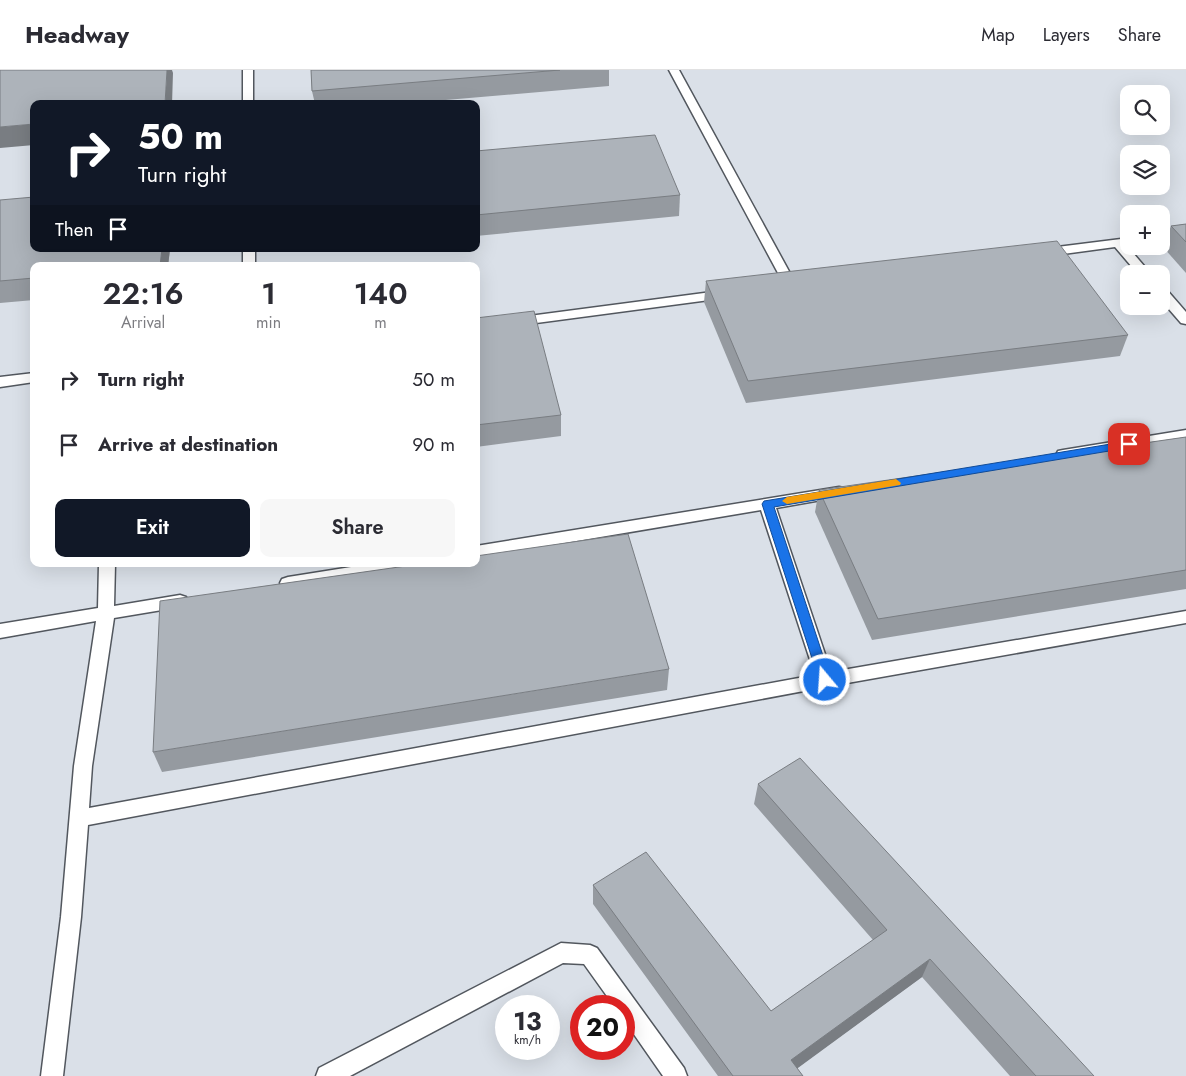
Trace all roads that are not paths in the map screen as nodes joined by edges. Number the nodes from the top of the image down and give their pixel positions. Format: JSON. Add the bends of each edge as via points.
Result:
{"nodes":[{"id":1,"x":248,"y":70,"type":"edge"},
{"id":2,"x":674,"y":70,"type":"edge"},
{"id":3,"x":248,"y":100,"type":"edge"},
{"id":4,"x":1186,"y":234,"type":"edge"},
{"id":5,"x":1170,"y":236,"type":"edge"},
{"id":6,"x":1120,"y":243,"type":"edge"},
{"id":7,"x":1032,"y":254,"type":"edge"},
{"id":8,"x":790,"y":286,"type":"edge"},
{"id":9,"x":741,"y":293,"type":"edge"},
{"id":10,"x":1170,"y":302,"type":"edge"},
{"id":11,"x":1186,"y":320,"type":"edge"},
{"id":12,"x":480,"y":326,"type":"edge"},
{"id":13,"x":30,"y":378,"type":"edge"},
{"id":14,"x":0,"y":382,"type":"edge"},
{"id":15,"x":1186,"y":435,"type":"edge"},
{"id":16,"x":1050,"y":457,"type":"edge"},
{"id":17,"x":855,"y":490,"type":"edge"},
{"id":18,"x":767,"y":504,"type":"junction"},
{"id":19,"x":480,"y":551,"type":"edge"},
{"id":20,"x":107,"y":567,"type":"edge"},
{"id":21,"x":388,"y":567,"type":"edge"},
{"id":22,"x":271,"y":586,"type":"edge"},
{"id":23,"x":193,"y":599,"type":"edge"},
{"id":24,"x":106,"y":613,"type":"junction"},
{"id":25,"x":1186,"y":617,"type":"edge"},
{"id":26,"x":0,"y":631,"type":"edge"},
{"id":27,"x":825,"y":680,"type":"junction"},
{"id":28,"x":78,"y":818,"type":"junction"},
{"id":29,"x":52,"y":1076,"type":"edge"},
{"id":30,"x":327,"y":1076,"type":"edge"},
{"id":31,"x":676,"y":1076,"type":"edge"}],
"edges":[{"from":1,"to":3,"type":"lane"},
{"from":2,"to":8,"type":"lane"},
{"from":4,"to":5,"type":"lane"},
{"from":6,"to":7,"type":"lane"},
{"from":9,"to":12,"type":"lane"},
{"from":10,"to":11,"type":"lane"},
{"from":13,"to":14,"type":"lane"},
{"from":15,"to":16,"type":"lane"},
{"from":17,"to":18,"type":"lane"},
{"from":18,"to":19,"type":"lane"},
{"from":18,"to":27,"type":"lane"},
{"from":20,"to":24,"type":"lane"},
{"from":21,"to":22,"type":"lane"},
{"from":23,"to":24,"type":"lane"},
{"from":24,"to":26,"type":"lane"},
{"from":24,"to":28,"type":"lane"},
{"from":25,"to":27,"type":"lane"},
{"from":27,"to":28,"type":"lane"},
{"from":28,"to":29,"type":"lane","via":[[71,917]]},
{"from":30,"to":31,"type":"lane","via":[[561,954],[590,956]]}]}
